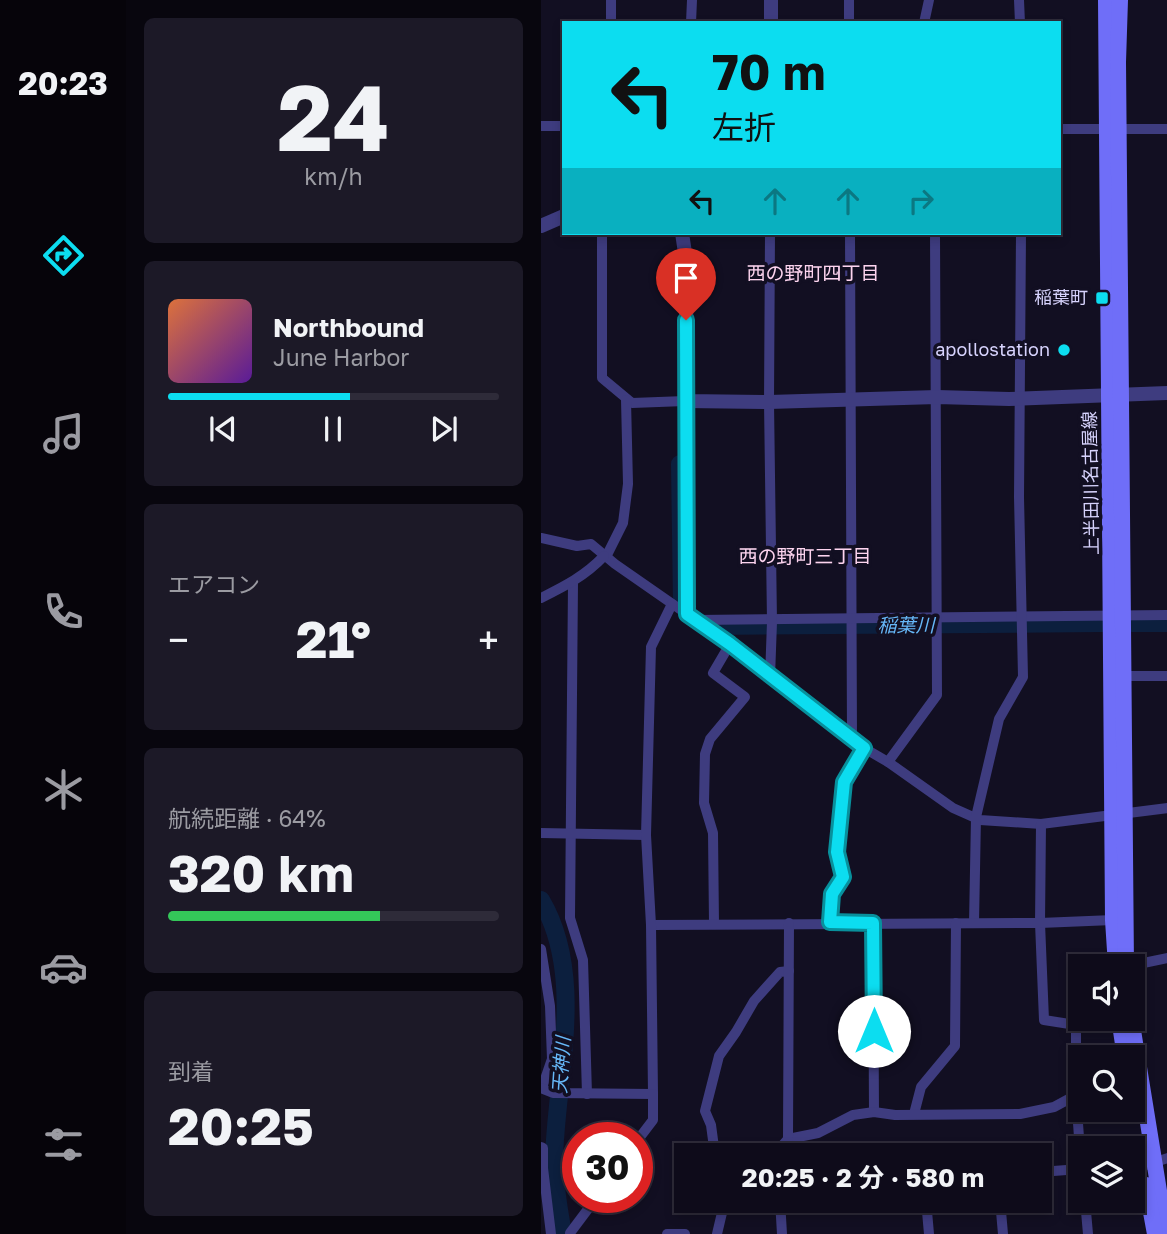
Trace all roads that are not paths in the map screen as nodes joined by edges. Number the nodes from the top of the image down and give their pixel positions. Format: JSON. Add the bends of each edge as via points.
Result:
{"nodes":[{"id":1,"x":611,"y":0,"type":"edge"},
{"id":2,"x":691,"y":0,"type":"edge"},
{"id":3,"x":771,"y":0,"type":"edge"},
{"id":4,"x":849,"y":0,"type":"edge"},
{"id":5,"x":929,"y":0,"type":"edge"},
{"id":6,"x":1019,"y":0,"type":"edge"},
{"id":7,"x":1106,"y":0,"type":"edge"},
{"id":8,"x":1120,"y":0,"type":"edge"},
{"id":9,"x":611,"y":21,"type":"edge"},
{"id":10,"x":691,"y":21,"type":"edge"},
{"id":11,"x":771,"y":21,"type":"edge"},
{"id":12,"x":849,"y":21,"type":"edge"},
{"id":13,"x":924,"y":21,"type":"edge"},
{"id":14,"x":1020,"y":21,"type":"edge"},
{"id":15,"x":541,"y":126,"type":"edge"},
{"id":16,"x":562,"y":126,"type":"edge"},
{"id":17,"x":1061,"y":129,"type":"edge"},
{"id":18,"x":1113,"y":129,"type":"junction"},
{"id":19,"x":1167,"y":129,"type":"edge"},
{"id":20,"x":562,"y":217,"type":"edge"},
{"id":21,"x":541,"y":226,"type":"edge"},
{"id":22,"x":602,"y":235,"type":"edge"},
{"id":23,"x":682,"y":235,"type":"edge"},
{"id":24,"x":770,"y":235,"type":"edge"},
{"id":25,"x":850,"y":235,"type":"edge"},
{"id":26,"x":935,"y":235,"type":"edge"},
{"id":27,"x":1021,"y":235,"type":"edge"},
{"id":28,"x":1167,"y":393,"type":"edge"},
{"id":29,"x":1115,"y":394,"type":"junction"},
{"id":30,"x":937,"y":397,"type":"junction"},
{"id":31,"x":850,"y":398,"type":"junction"},
{"id":32,"x":1021,"y":398,"type":"junction"},
{"id":33,"x":626,"y":400,"type":"junction"},
{"id":34,"x":686,"y":401,"type":"junction"},
{"id":35,"x":769,"y":402,"type":"junction"},
{"id":36,"x":541,"y":538,"type":"edge"},
{"id":37,"x":605,"y":557,"type":"junction"},
{"id":38,"x":573,"y":583,"type":"junction"},
{"id":39,"x":541,"y":598,"type":"edge"},
{"id":40,"x":672,"y":604,"type":"junction"},
{"id":41,"x":1118,"y":615,"type":"junction"},
{"id":42,"x":1167,"y":615,"type":"edge"},
{"id":43,"x":691,"y":617,"type":"junction"},
{"id":44,"x":1023,"y":621,"type":"junction"},
{"id":45,"x":937,"y":622,"type":"junction"},
{"id":46,"x":853,"y":623,"type":"junction"},
{"id":47,"x":772,"y":624,"type":"junction"},
{"id":48,"x":730,"y":644,"type":"junction"},
{"id":49,"x":1124,"y":676,"type":"junction"},
{"id":50,"x":1167,"y":676,"type":"edge"},
{"id":51,"x":770,"y":677,"type":"junction"},
{"id":52,"x":852,"y":739,"type":"junction"},
{"id":53,"x":864,"y":748,"type":"junction"},
{"id":54,"x":889,"y":762,"type":"junction"},
{"id":55,"x":1167,"y":808,"type":"edge"},
{"id":56,"x":1119,"y":813,"type":"junction"},
{"id":57,"x":976,"y":817,"type":"junction"},
{"id":58,"x":1041,"y":824,"type":"junction"},
{"id":59,"x":541,"y":834,"type":"edge"},
{"id":60,"x":570,"y":834,"type":"junction"},
{"id":61,"x":646,"y":835,"type":"junction"},
{"id":62,"x":1113,"y":920,"type":"junction"},
{"id":63,"x":830,"y":922,"type":"junction"},
{"id":64,"x":789,"y":923,"type":"junction"},
{"id":65,"x":873,"y":923,"type":"junction"},
{"id":66,"x":956,"y":923,"type":"junction"},
{"id":67,"x":974,"y":923,"type":"junction"},
{"id":68,"x":1040,"y":923,"type":"junction"},
{"id":69,"x":714,"y":924,"type":"junction"},
{"id":70,"x":651,"y":925,"type":"junction"},
{"id":71,"x":541,"y":949,"type":"edge"},
{"id":72,"x":1115,"y":954,"type":"edge"},
{"id":73,"x":1127,"y":954,"type":"edge"},
{"id":74,"x":1167,"y":958,"type":"edge"},
{"id":75,"x":1145,"y":963,"type":"edge"},
{"id":76,"x":789,"y":971,"type":"junction"},
{"id":77,"x":546,"y":1006,"type":"edge"},
{"id":78,"x":1133,"y":1031,"type":"edge"},
{"id":79,"x":1077,"y":1045,"type":"edge"},
{"id":80,"x":541,"y":1088,"type":"edge"},
{"id":81,"x":587,"y":1094,"type":"junction"},
{"id":82,"x":653,"y":1094,"type":"junction"},
{"id":83,"x":1068,"y":1099,"type":"edge"},
{"id":84,"x":874,"y":1112,"type":"junction"},
{"id":85,"x":914,"y":1114,"type":"junction"},
{"id":86,"x":651,"y":1122,"type":"edge"},
{"id":87,"x":1138,"y":1122,"type":"edge"},
{"id":88,"x":788,"y":1139,"type":"junction"},
{"id":89,"x":713,"y":1143,"type":"edge"},
{"id":90,"x":784,"y":1143,"type":"edge"},
{"id":91,"x":788,"y":1143,"type":"edge"},
{"id":92,"x":541,"y":1147,"type":"edge"},
{"id":93,"x":1149,"y":1163,"type":"edge"},
{"id":94,"x":585,"y":1213,"type":"edge"},
{"id":95,"x":722,"y":1213,"type":"edge"},
{"id":96,"x":781,"y":1213,"type":"edge"},
{"id":97,"x":927,"y":1213,"type":"edge"},
{"id":98,"x":1001,"y":1213,"type":"edge"},
{"id":99,"x":1086,"y":1213,"type":"edge"},
{"id":100,"x":570,"y":1233,"type":"edge"},
{"id":101,"x":551,"y":1234,"type":"edge"},
{"id":102,"x":667,"y":1234,"type":"edge"},
{"id":103,"x":685,"y":1234,"type":"edge"},
{"id":104,"x":717,"y":1234,"type":"edge"},
{"id":105,"x":782,"y":1234,"type":"edge"},
{"id":106,"x":929,"y":1234,"type":"edge"},
{"id":107,"x":1003,"y":1234,"type":"edge"},
{"id":108,"x":1088,"y":1234,"type":"edge"},
{"id":109,"x":1155,"y":1234,"type":"edge"},
{"id":110,"x":1166,"y":1234,"type":"edge"}],
"edges":[{"from":1,"to":9,"type":"street"},
{"from":2,"to":10,"type":"street"},
{"from":3,"to":11,"type":"street"},
{"from":4,"to":12,"type":"street"},
{"from":5,"to":13,"type":"street"},
{"from":6,"to":14,"type":"street"},
{"from":7,"to":18,"type":"main road","name":"上半田川名古屋線"},
{"from":8,"to":18,"type":"main road","name":"上半田川名古屋線"},
{"from":15,"to":16,"type":"street"},
{"from":17,"to":18,"type":"street"},
{"from":18,"to":19,"type":"street"},
{"from":18,"to":29,"type":"main road","name":"上半田川名古屋線"},
{"from":20,"to":21,"type":"street"},
{"from":22,"to":33,"type":"street","via":[[602,378]]},
{"from":23,"to":34,"type":"street","via":[[687,266]]},
{"from":24,"to":35,"type":"street"},
{"from":25,"to":31,"type":"street"},
{"from":26,"to":30,"type":"street"},
{"from":27,"to":32,"type":"street"},
{"from":28,"to":29,"type":"street"},
{"from":29,"to":32,"type":"street"},
{"from":29,"to":41,"type":"main road","name":"上半田川名古屋線"},
{"from":30,"to":31,"type":"street"},
{"from":30,"to":32,"type":"street"},
{"from":30,"to":45,"type":"street"},
{"from":31,"to":35,"type":"street"},
{"from":31,"to":46,"type":"street"},
{"from":32,"to":44,"type":"street"},
{"from":33,"to":34,"type":"street"},
{"from":33,"to":37,"type":"street","via":[[629,484],[623,523]]},
{"from":34,"to":35,"type":"street"},
{"from":34,"to":43,"type":"street"},
{"from":35,"to":47,"type":"street"},
{"from":36,"to":37,"type":"street","via":[[577,546],[591,544]]},
{"from":37,"to":38,"type":"street"},
{"from":37,"to":40,"type":"street"},
{"from":38,"to":39,"type":"street"},
{"from":38,"to":60,"type":"street"},
{"from":40,"to":43,"type":"street"},
{"from":40,"to":61,"type":"street","via":[[651,647]]},
{"from":41,"to":42,"type":"street"},
{"from":41,"to":44,"type":"street"},
{"from":41,"to":49,"type":"main road","name":"上半田川名古屋線"},
{"from":41,"to":56,"type":"main road","name":"上半田川名古屋線"},
{"from":43,"to":47,"type":"street"},
{"from":43,"to":48,"type":"street"},
{"from":44,"to":45,"type":"street"},
{"from":44,"to":57,"type":"street","via":[[1023,677],[999,719]]},
{"from":45,"to":46,"type":"street"},
{"from":45,"to":54,"type":"street","via":[[937,695]]},
{"from":46,"to":47,"type":"street"},
{"from":46,"to":52,"type":"street"},
{"from":47,"to":51,"type":"street"},
{"from":48,"to":51,"type":"street"},
{"from":48,"to":69,"type":"street","via":[[713,673],[745,697],[710,739],[705,754],[704,803],[713,833]]},
{"from":49,"to":50,"type":"street"},
{"from":49,"to":56,"type":"main road","name":"上半田川名古屋線"},
{"from":51,"to":52,"type":"street"},
{"from":52,"to":53,"type":"street"},
{"from":53,"to":54,"type":"street"},
{"from":53,"to":63,"type":"street","via":[[844,782],[837,852],[843,877],[832,894]]},
{"from":54,"to":57,"type":"street","via":[[953,808]]},
{"from":55,"to":56,"type":"street"},
{"from":56,"to":58,"type":"street"},
{"from":56,"to":62,"type":"main road","name":"上半田川名古屋線"},
{"from":56,"to":73,"type":"main road","name":"上半田川名古屋線"},
{"from":57,"to":58,"type":"street"},
{"from":57,"to":67,"type":"street"},
{"from":58,"to":68,"type":"street"},
{"from":59,"to":60,"type":"street"},
{"from":60,"to":61,"type":"street"},
{"from":60,"to":81,"type":"street","via":[[570,918],[583,960]]},
{"from":61,"to":70,"type":"street"},
{"from":62,"to":68,"type":"street"},
{"from":62,"to":72,"type":"main road","name":"上半田川名古屋線"},
{"from":63,"to":64,"type":"street"},
{"from":63,"to":65,"type":"street"},
{"from":64,"to":69,"type":"street"},
{"from":64,"to":76,"type":"street"},
{"from":65,"to":66,"type":"street"},
{"from":65,"to":84,"type":"street"},
{"from":66,"to":67,"type":"street"},
{"from":66,"to":85,"type":"street","via":[[955,1046],[921,1087]]},
{"from":67,"to":68,"type":"street"},
{"from":68,"to":79,"type":"street","via":[[1044,1020],[1076,1024]]},
{"from":69,"to":70,"type":"street"},
{"from":70,"to":82,"type":"street"},
{"from":71,"to":77,"type":"street"},
{"from":74,"to":75,"type":"street"},
{"from":76,"to":88,"type":"street"},
{"from":76,"to":89,"type":"street","via":[[780,972],[754,1001],[719,1056],[705,1111]]},
{"from":77,"to":80,"type":"street","via":[[552,1059]]},
{"from":78,"to":93,"type":"main road"},
{"from":80,"to":81,"type":"street"},
{"from":81,"to":82,"type":"street"},
{"from":82,"to":86,"type":"street"},
{"from":83,"to":85,"type":"street","via":[[1020,1114]]},
{"from":84,"to":85,"type":"street"},
{"from":84,"to":88,"type":"street"},
{"from":87,"to":93,"type":"main road"},
{"from":88,"to":90,"type":"street"},
{"from":88,"to":91,"type":"street"},
{"from":92,"to":101,"type":"street"},
{"from":93,"to":109,"type":"main road"},
{"from":93,"to":110,"type":"main road"},
{"from":94,"to":100,"type":"street"},
{"from":95,"to":104,"type":"street"},
{"from":96,"to":105,"type":"street"},
{"from":97,"to":106,"type":"street"},
{"from":98,"to":107,"type":"street"},
{"from":99,"to":108,"type":"street"},
{"from":102,"to":103,"type":"street"}]}
